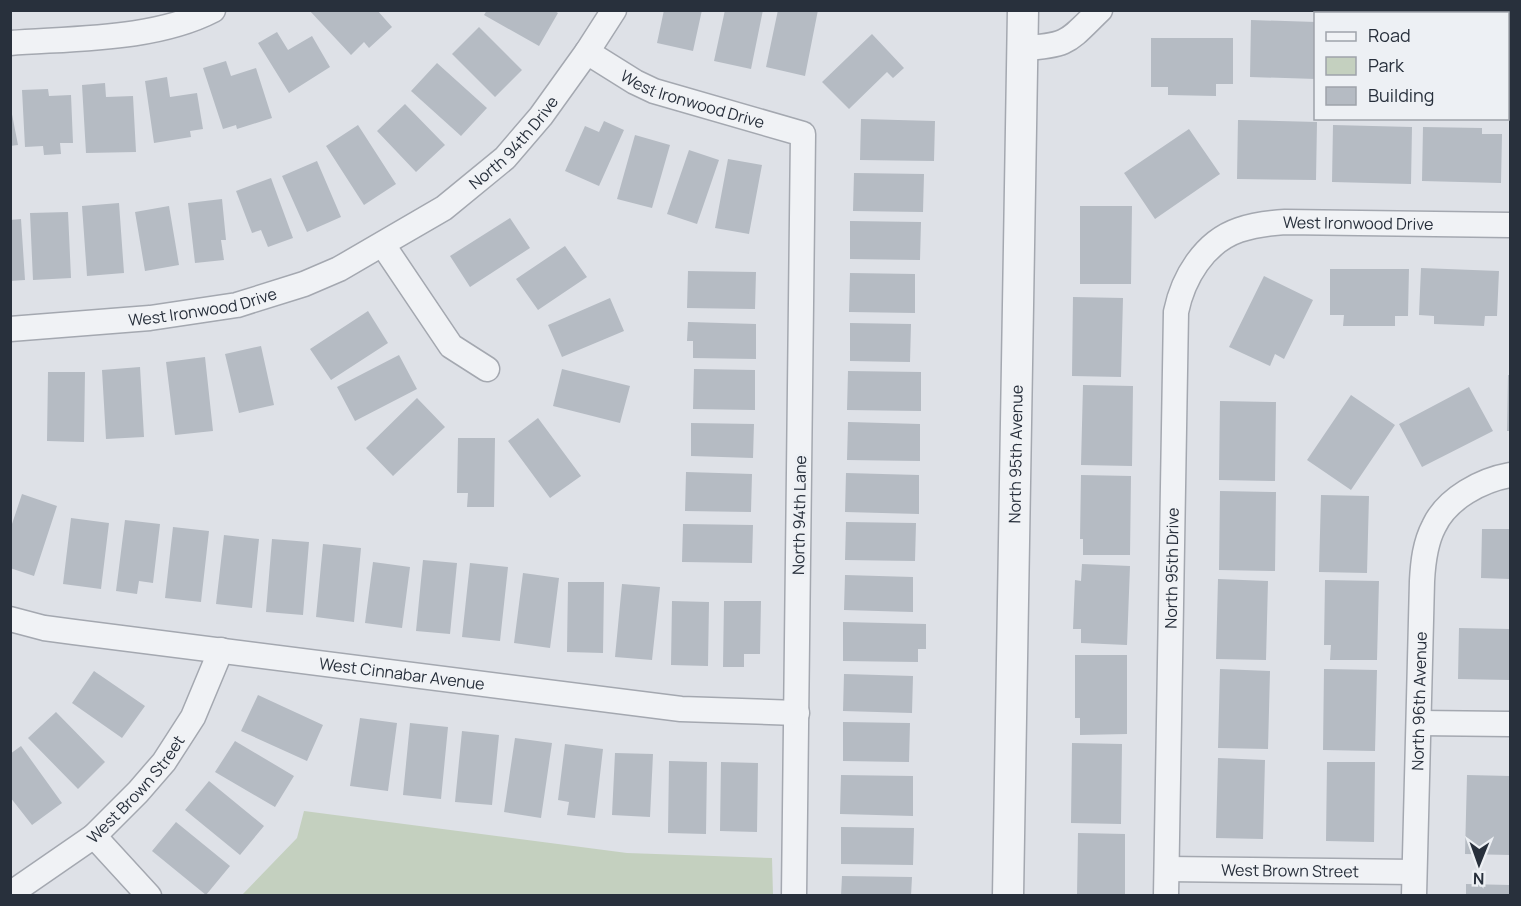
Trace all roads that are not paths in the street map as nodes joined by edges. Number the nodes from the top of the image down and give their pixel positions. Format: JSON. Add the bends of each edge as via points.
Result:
{"nodes":[{"id":1,"x":213,"y":10,"type":"edge"},
{"id":2,"x":614,"y":10,"type":"edge"},
{"id":3,"x":1023,"y":10,"type":"edge"},
{"id":4,"x":1100,"y":10,"type":"edge"},
{"id":5,"x":10,"y":44,"type":"edge"},
{"id":6,"x":1023,"y":48,"type":"junction"},
{"id":7,"x":587,"y":52,"type":"junction"},
{"id":8,"x":803,"y":134,"type":"joint"},
{"id":9,"x":1510,"y":225,"type":"edge"},
{"id":10,"x":383,"y":245,"type":"junction"},
{"id":11,"x":1210,"y":249,"type":"joint"},
{"id":12,"x":10,"y":329,"type":"edge"},
{"id":13,"x":487,"y":369,"type":"dead end"},
{"id":14,"x":1510,"y":474,"type":"edge"},
{"id":15,"x":10,"y":619,"type":"edge"},
{"id":16,"x":221,"y":650,"type":"junction"},
{"id":17,"x":797,"y":713,"type":"junction"},
{"id":18,"x":1419,"y":723,"type":"junction"},
{"id":19,"x":1510,"y":724,"type":"edge"},
{"id":20,"x":94,"y":836,"type":"junction"},
{"id":21,"x":1167,"y":869,"type":"junction"},
{"id":22,"x":1414,"y":884,"type":"edge"},
{"id":23,"x":10,"y":894,"type":"edge"},
{"id":24,"x":149,"y":896,"type":"edge"},
{"id":25,"x":794,"y":896,"type":"edge"},
{"id":26,"x":1008,"y":896,"type":"edge"},
{"id":27,"x":1166,"y":896,"type":"edge"}],
"edges":[{"from":1,"to":5,"type":"street","via":[[163,27],[124,34]]},
{"from":2,"to":7,"type":"street","name":"North 94th Drive"},
{"from":3,"to":6,"type":"street","name":"North 95th Avenue"},
{"from":4,"to":6,"type":"street","via":[[1074,37],[1053,46]]},
{"from":6,"to":26,"type":"street","name":"North 95th Avenue"},
{"from":7,"to":8,"type":"street","name":"West Ironwood Drive","via":[[654,91]]},
{"from":7,"to":10,"type":"street","name":"North 94th Drive","via":[[505,158],[444,208]]},
{"from":8,"to":17,"type":"street","name":"North 94th Lane"},
{"from":9,"to":11,"type":"street","name":"West Ironwood Drive","via":[[1285,222],[1237,231]]},
{"from":10,"to":12,"type":"street","name":"West Ironwood Drive","via":[[304,285],[237,305],[150,318]]},
{"from":10,"to":13,"type":"street","via":[[451,346]]},
{"from":11,"to":21,"type":"street","name":"North 95th Drive","via":[[1187,279],[1176,312]]},
{"from":14,"to":18,"type":"street","name":"North 96th Avenue","via":[[1474,488],[1454,501],[1430,534],[1423,563]]},
{"from":15,"to":16,"type":"street","name":"West Cinnabar Avenue","via":[[44,628]]},
{"from":16,"to":17,"type":"street","name":"West Cinnabar Avenue","via":[[681,709]]},
{"from":16,"to":20,"type":"street","name":"West Brown Street","via":[[193,717],[164,762]]},
{"from":17,"to":25,"type":"street","name":"North 94th Lane"},
{"from":18,"to":19,"type":"street"},
{"from":18,"to":22,"type":"street","name":"North 96th Avenue"},
{"from":20,"to":23,"type":"street","name":"West Brown Street"},
{"from":20,"to":24,"type":"street"},
{"from":21,"to":22,"type":"street","name":"West Brown Street"},
{"from":21,"to":27,"type":"street","name":"North 95th Drive"}]}
